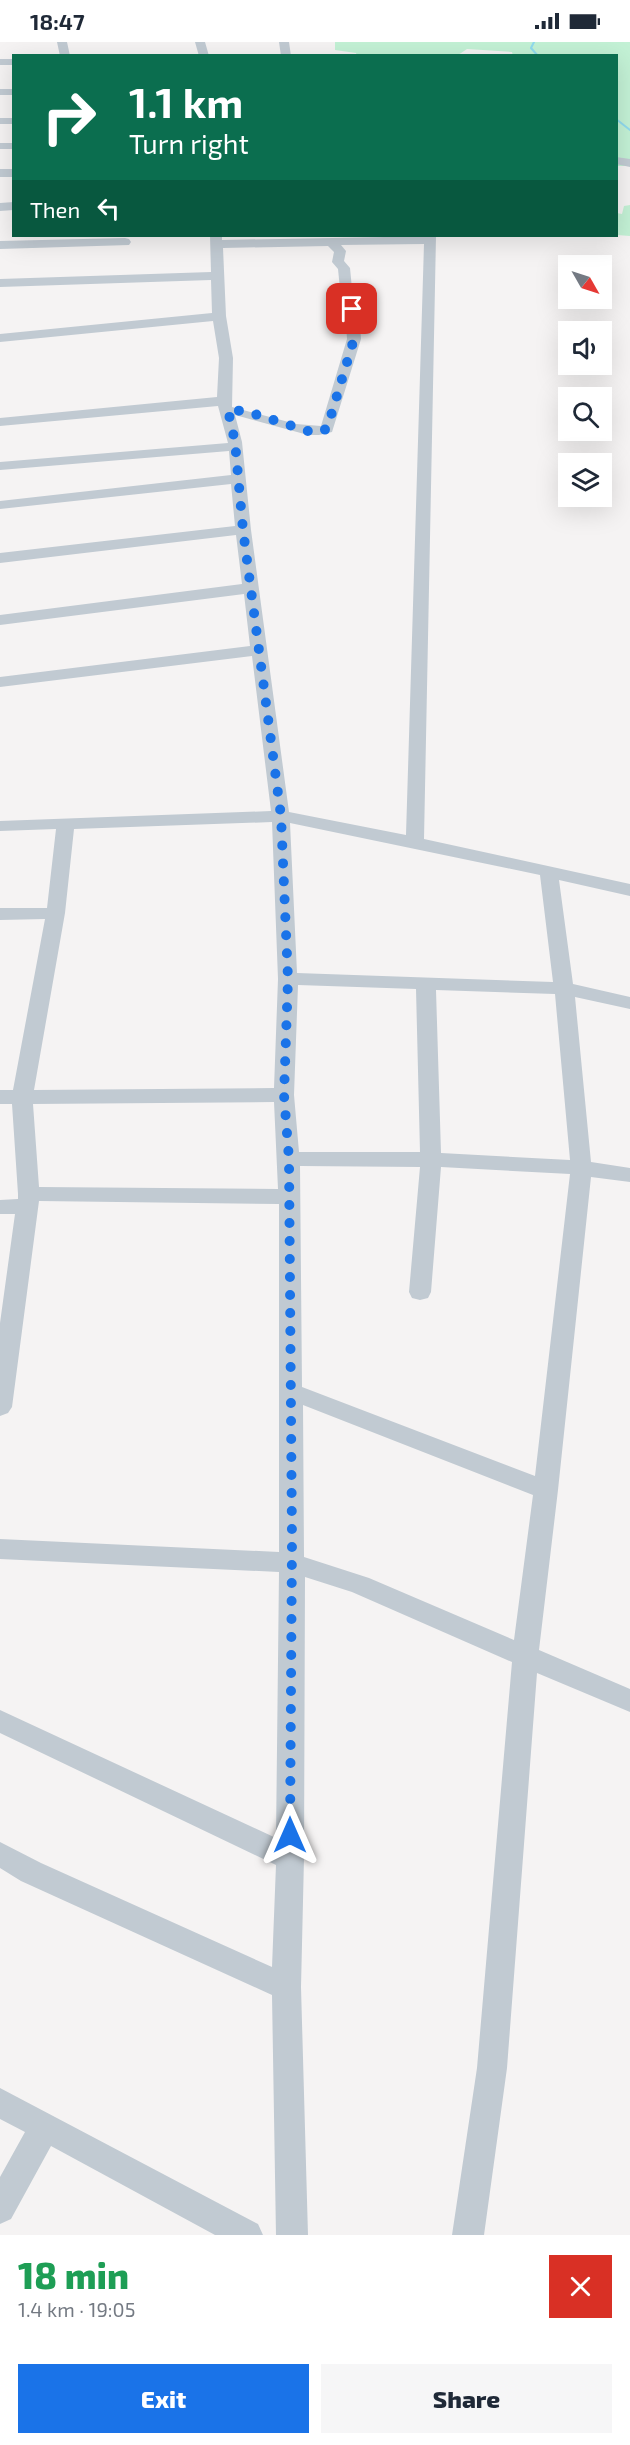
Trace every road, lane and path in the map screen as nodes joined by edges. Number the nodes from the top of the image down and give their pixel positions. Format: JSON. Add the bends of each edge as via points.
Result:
{"nodes":[{"id":1,"x":430,"y":238,"type":"edge"},
{"id":2,"x":313,"y":239,"type":"edge"},
{"id":3,"x":216,"y":240,"type":"edge"},
{"id":4,"x":331,"y":242,"type":"junction"},
{"id":5,"x":125,"y":243,"type":"edge"},
{"id":6,"x":0,"y":245,"type":"edge"},
{"id":7,"x":217,"y":276,"type":"junction"},
{"id":8,"x":0,"y":283,"type":"edge"},
{"id":9,"x":219,"y":316,"type":"junction"},
{"id":10,"x":0,"y":338,"type":"edge"},
{"id":11,"x":226,"y":406,"type":"junction"},
{"id":12,"x":0,"y":422,"type":"edge"},
{"id":13,"x":236,"y":447,"type":"junction"},
{"id":14,"x":0,"y":466,"type":"edge"},
{"id":15,"x":237,"y":479,"type":"junction"},
{"id":16,"x":0,"y":505,"type":"edge"},
{"id":17,"x":243,"y":530,"type":"junction"},
{"id":18,"x":0,"y":558,"type":"edge"},
{"id":19,"x":250,"y":588,"type":"junction"},
{"id":20,"x":0,"y":620,"type":"edge"},
{"id":21,"x":258,"y":650,"type":"junction"},
{"id":22,"x":0,"y":682,"type":"edge"},
{"id":23,"x":281,"y":816,"type":"junction"},
{"id":24,"x":65,"y":825,"type":"junction"},
{"id":25,"x":0,"y":826,"type":"edge"},
{"id":26,"x":415,"y":842,"type":"junction"},
{"id":27,"x":549,"y":874,"type":"junction"},
{"id":28,"x":630,"y":890,"type":"edge"},
{"id":29,"x":56,"y":913,"type":"junction"},
{"id":30,"x":0,"y":914,"type":"edge"},
{"id":31,"x":288,"y":979,"type":"junction"},
{"id":32,"x":426,"y":984,"type":"junction"},
{"id":33,"x":564,"y":988,"type":"junction"},
{"id":34,"x":630,"y":1003,"type":"edge"},
{"id":35,"x":284,"y":1095,"type":"junction"},
{"id":36,"x":0,"y":1097,"type":"edge"},
{"id":37,"x":22,"y":1097,"type":"junction"},
{"id":38,"x":289,"y":1159,"type":"junction"},
{"id":39,"x":430,"y":1161,"type":"junction"},
{"id":40,"x":581,"y":1167,"type":"junction"},
{"id":41,"x":630,"y":1175,"type":"edge"},
{"id":42,"x":289,"y":1197,"type":"junction"},
{"id":43,"x":28,"y":1200,"type":"junction"},
{"id":44,"x":0,"y":1207,"type":"edge"},
{"id":45,"x":420,"y":1292,"type":"dead end"},
{"id":46,"x":291,"y":1392,"type":"junction"},
{"id":47,"x":0,"y":1407,"type":"edge"},
{"id":48,"x":546,"y":1490,"type":"junction"},
{"id":49,"x":0,"y":1549,"type":"edge"},
{"id":50,"x":292,"y":1563,"type":"junction"},
{"id":51,"x":525,"y":1656,"type":"junction"},
{"id":52,"x":630,"y":1701,"type":"edge"},
{"id":53,"x":0,"y":1721,"type":"edge"},
{"id":54,"x":0,"y":1854,"type":"edge"},
{"id":55,"x":290,"y":1858,"type":"junction"},
{"id":56,"x":286,"y":1987,"type":"junction"},
{"id":57,"x":0,"y":2103,"type":"edge"},
{"id":58,"x":44,"y":2128,"type":"junction"},
{"id":59,"x":0,"y":2208,"type":"edge"},
{"id":60,"x":247,"y":2235,"type":"edge"},
{"id":61,"x":292,"y":2235,"type":"edge"},
{"id":62,"x":468,"y":2235,"type":"edge"}],
"edges":[{"from":1,"to":4,"type":"street"},
{"from":1,"to":26,"type":"street"},
{"from":2,"to":3,"type":"street"},
{"from":2,"to":4,"type":"street"},
{"from":3,"to":7,"type":"street"},
{"from":4,"to":11,"type":"street","via":[[340,251],[338,262],[344,268],[354,339],[327,429],[314,433]]},
{"from":5,"to":6,"type":"street"},
{"from":7,"to":8,"type":"street","via":[[125,275]]},
{"from":7,"to":9,"type":"street"},
{"from":9,"to":10,"type":"street"},
{"from":9,"to":11,"type":"street","via":[[226,358]]},
{"from":11,"to":12,"type":"street"},
{"from":11,"to":13,"type":"street"},
{"from":13,"to":14,"type":"street","via":[[202,446]]},
{"from":13,"to":15,"type":"street"},
{"from":15,"to":16,"type":"street"},
{"from":15,"to":17,"type":"street"},
{"from":17,"to":18,"type":"street"},
{"from":17,"to":19,"type":"street"},
{"from":19,"to":20,"type":"street"},
{"from":19,"to":21,"type":"street"},
{"from":21,"to":22,"type":"street"},
{"from":21,"to":23,"type":"street"},
{"from":23,"to":24,"type":"street"},
{"from":23,"to":26,"type":"street"},
{"from":23,"to":31,"type":"street"},
{"from":24,"to":25,"type":"street"},
{"from":24,"to":29,"type":"street"},
{"from":26,"to":27,"type":"street"},
{"from":27,"to":28,"type":"street"},
{"from":27,"to":33,"type":"street"},
{"from":29,"to":30,"type":"street"},
{"from":29,"to":37,"type":"street"},
{"from":31,"to":32,"type":"street"},
{"from":31,"to":35,"type":"street"},
{"from":32,"to":33,"type":"street"},
{"from":32,"to":39,"type":"street"},
{"from":33,"to":34,"type":"street"},
{"from":33,"to":40,"type":"street"},
{"from":35,"to":37,"type":"street"},
{"from":35,"to":38,"type":"street"},
{"from":36,"to":37,"type":"street"},
{"from":37,"to":43,"type":"street"},
{"from":38,"to":39,"type":"street"},
{"from":38,"to":42,"type":"street"},
{"from":39,"to":40,"type":"street"},
{"from":39,"to":45,"type":"street"},
{"from":40,"to":41,"type":"street"},
{"from":40,"to":48,"type":"street"},
{"from":42,"to":43,"type":"street"},
{"from":42,"to":46,"type":"street"},
{"from":43,"to":44,"type":"street"},
{"from":43,"to":47,"type":"street"},
{"from":46,"to":48,"type":"street"},
{"from":46,"to":50,"type":"street"},
{"from":48,"to":51,"type":"street"},
{"from":49,"to":50,"type":"street"},
{"from":50,"to":51,"type":"street","via":[[360,1585]]},
{"from":50,"to":55,"type":"street"},
{"from":51,"to":52,"type":"street"},
{"from":51,"to":62,"type":"street","via":[[492,2068]]},
{"from":53,"to":55,"type":"street"},
{"from":54,"to":56,"type":"street","via":[[31,1872]]},
{"from":55,"to":56,"type":"street"},
{"from":56,"to":61,"type":"street"},
{"from":57,"to":58,"type":"street"},
{"from":58,"to":59,"type":"street"},
{"from":58,"to":60,"type":"street"}]}
